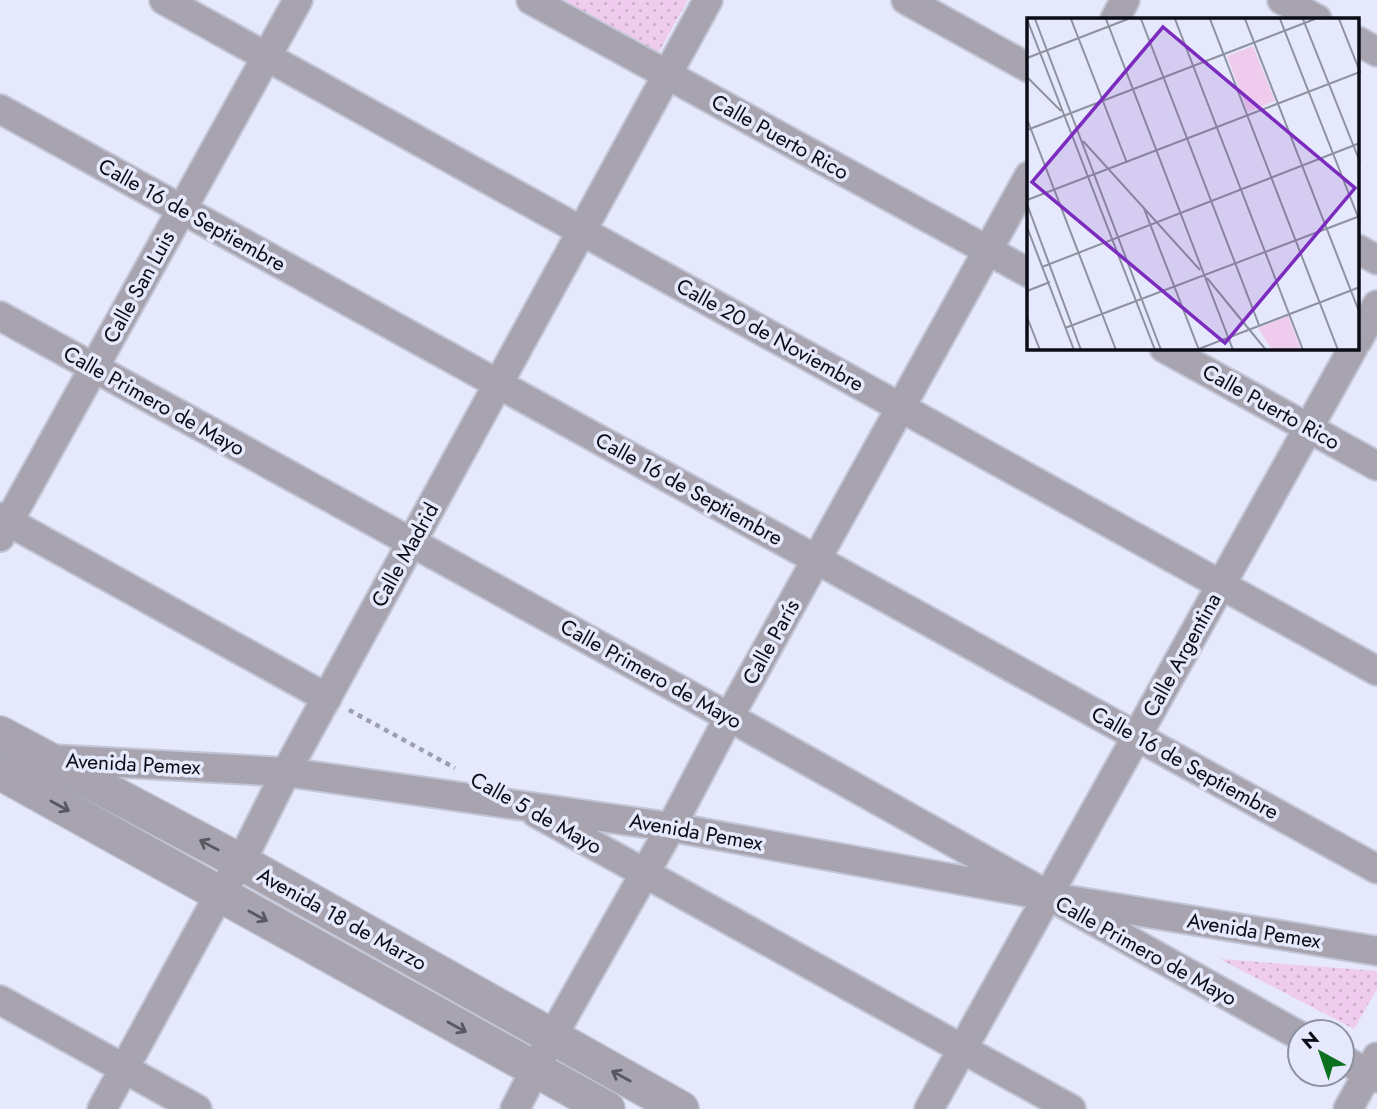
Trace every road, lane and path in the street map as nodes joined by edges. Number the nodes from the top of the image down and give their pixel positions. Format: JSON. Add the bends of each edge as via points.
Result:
{"nodes":[{"id":1,"x":164,"y":0,"type":"edge"},
{"id":2,"x":298,"y":0,"type":"edge"},
{"id":3,"x":531,"y":0,"type":"edge"},
{"id":4,"x":708,"y":0,"type":"edge"},
{"id":5,"x":905,"y":0,"type":"edge"},
{"id":6,"x":1125,"y":0,"type":"edge"},
{"id":7,"x":1282,"y":0,"type":"edge"},
{"id":8,"x":1116,"y":18,"type":"edge"},
{"id":9,"x":1315,"y":18,"type":"edge"},
{"id":10,"x":1360,"y":42,"type":"edge"},
{"id":11,"x":1377,"y":52,"type":"edge"},
{"id":12,"x":266,"y":57,"type":"junction"},
{"id":13,"x":1027,"y":67,"type":"edge"},
{"id":14,"x":665,"y":75,"type":"junction"},
{"id":15,"x":0,"y":109,"type":"edge"},
{"id":16,"x":1027,"y":180,"type":"edge"},
{"id":17,"x":182,"y":210,"type":"junction"},
{"id":18,"x":582,"y":231,"type":"junction"},
{"id":19,"x":988,"y":250,"type":"junction"},
{"id":20,"x":1360,"y":250,"type":"edge"},
{"id":21,"x":1377,"y":260,"type":"edge"},
{"id":22,"x":1027,"y":272,"type":"edge"},
{"id":23,"x":1377,"y":305,"type":"edge"},
{"id":24,"x":0,"y":316,"type":"edge"},
{"id":25,"x":1360,"y":336,"type":"edge"},
{"id":26,"x":1168,"y":350,"type":"edge"},
{"id":27,"x":1352,"y":350,"type":"edge"},
{"id":28,"x":94,"y":368,"type":"junction"},
{"id":29,"x":498,"y":384,"type":"junction"},
{"id":30,"x":901,"y":408,"type":"junction"},
{"id":31,"x":1308,"y":428,"type":"junction"},
{"id":32,"x":1377,"y":466,"type":"edge"},
{"id":33,"x":3,"y":525,"type":"edge"},
{"id":34,"x":411,"y":544,"type":"junction"},
{"id":35,"x":817,"y":560,"type":"junction"},
{"id":36,"x":1222,"y":584,"type":"junction"},
{"id":37,"x":1377,"y":671,"type":"edge"},
{"id":38,"x":327,"y":698,"type":"junction"},
{"id":39,"x":729,"y":717,"type":"junction"},
{"id":40,"x":0,"y":734,"type":"edge"},
{"id":41,"x":1137,"y":737,"type":"junction"},
{"id":42,"x":45,"y":759,"type":"junction"},
{"id":43,"x":286,"y":772,"type":"junction"},
{"id":44,"x":460,"y":772,"type":"dead end"},
{"id":45,"x":8,"y":777,"type":"edge"},
{"id":46,"x":521,"y":805,"type":"junction"},
{"id":47,"x":671,"y":827,"type":"junction"},
{"id":48,"x":241,"y":862,"type":"junction"},
{"id":49,"x":1377,"y":869,"type":"edge"},
{"id":50,"x":644,"y":873,"type":"junction"},
{"id":51,"x":219,"y":895,"type":"junction"},
{"id":52,"x":1048,"y":897,"type":"junction"},
{"id":53,"x":1377,"y":951,"type":"edge"},
{"id":54,"x":0,"y":1000,"type":"edge"},
{"id":55,"x":1286,"y":1028,"type":"edge"},
{"id":56,"x":552,"y":1037,"type":"junction"},
{"id":57,"x":963,"y":1049,"type":"junction"},
{"id":58,"x":1356,"y":1063,"type":"edge"},
{"id":59,"x":125,"y":1069,"type":"junction"},
{"id":60,"x":1374,"y":1069,"type":"edge"},
{"id":61,"x":537,"y":1070,"type":"junction"},
{"id":62,"x":102,"y":1109,"type":"edge"},
{"id":63,"x":197,"y":1109,"type":"edge"},
{"id":64,"x":515,"y":1109,"type":"edge"},
{"id":65,"x":607,"y":1109,"type":"edge"},
{"id":66,"x":681,"y":1109,"type":"edge"},
{"id":67,"x":929,"y":1109,"type":"edge"},
{"id":68,"x":1071,"y":1109,"type":"edge"},
{"id":69,"x":1348,"y":1109,"type":"edge"}],
"edges":[{"from":1,"to":12,"type":"street","name":"Calle 20 de Noviembre"},
{"from":2,"to":12,"type":"street","name":"Calle San Luis"},
{"from":3,"to":14,"type":"street","name":"Calle Puerto Rico"},
{"from":4,"to":14,"type":"street","name":"Calle Madrid"},
{"from":5,"to":13,"type":"street"},
{"from":6,"to":8,"type":"street"},
{"from":7,"to":9,"type":"street"},
{"from":10,"to":11,"type":"street"},
{"from":12,"to":17,"type":"street","name":"Calle San Luis"},
{"from":12,"to":18,"type":"street","name":"Calle 20 de Noviembre"},
{"from":14,"to":18,"type":"street","name":"Calle Madrid"},
{"from":14,"to":19,"type":"street","name":"Calle Puerto Rico"},
{"from":15,"to":17,"type":"street","name":"Calle 16 de Septiembre"},
{"from":16,"to":19,"type":"street","name":"Calle París"},
{"from":17,"to":28,"type":"street","name":"Calle San Luis"},
{"from":17,"to":29,"type":"street","name":"Calle 16 de Septiembre"},
{"from":18,"to":29,"type":"street","name":"Calle Madrid"},
{"from":18,"to":30,"type":"street","name":"Calle 20 de Noviembre"},
{"from":19,"to":22,"type":"street","name":"Calle Puerto Rico"},
{"from":19,"to":30,"type":"street","name":"Calle París"},
{"from":20,"to":21,"type":"street"},
{"from":23,"to":25,"type":"street"},
{"from":24,"to":28,"type":"street","name":"Calle Primero de Mayo"},
{"from":26,"to":31,"type":"street","name":"Calle Puerto Rico"},
{"from":27,"to":31,"type":"street","name":"Calle Argentina"},
{"from":28,"to":33,"type":"street","name":"Calle San Luis"},
{"from":28,"to":34,"type":"street","name":"Calle Primero de Mayo"},
{"from":29,"to":34,"type":"street","name":"Calle Madrid"},
{"from":29,"to":35,"type":"street","name":"Calle 16 de Septiembre"},
{"from":30,"to":35,"type":"street","name":"Calle París"},
{"from":30,"to":36,"type":"street","name":"Calle 20 de Noviembre"},
{"from":31,"to":32,"type":"street","name":"Calle Puerto Rico"},
{"from":31,"to":36,"type":"street","name":"Calle Argentina"},
{"from":33,"to":38,"type":"street"},
{"from":34,"to":38,"type":"street","name":"Calle Madrid"},
{"from":34,"to":39,"type":"street","name":"Calle Primero de Mayo"},
{"from":35,"to":39,"type":"street","name":"Calle París"},
{"from":35,"to":41,"type":"street","name":"Calle 16 de Septiembre"},
{"from":36,"to":37,"type":"street","name":"Calle 20 de Noviembre"},
{"from":36,"to":41,"type":"street","name":"Calle Argentina"},
{"from":38,"to":43,"type":"street","name":"Calle Madrid"},
{"from":38,"to":44,"type":"path","name":"Calle 5 de Mayo"},
{"from":39,"to":47,"type":"street","name":"Calle París"},
{"from":39,"to":52,"type":"street","name":"Calle Primero de Mayo"},
{"from":40,"to":42,"type":"street","name":"Avenida 18 de Marzo"},
{"from":41,"to":49,"type":"street","name":"Calle 16 de Septiembre"},
{"from":41,"to":52,"type":"street","name":"Calle Argentina"},
{"from":42,"to":43,"type":"street","name":"Avenida Pemex"},
{"from":42,"to":45,"type":"street","name":"Avenida Pemex"},
{"from":48,"to":42,"type":"street","name":"Avenida 18 de Marzo","one_way":true},
{"from":43,"to":46,"type":"street","name":"Avenida Pemex"},
{"from":43,"to":48,"type":"street","name":"Calle Madrid"},
{"from":45,"to":51,"type":"street","name":"Avenida 18 de Marzo","one_way":true},
{"from":46,"to":47,"type":"street","name":"Avenida Pemex"},
{"from":46,"to":50,"type":"street","name":"Calle 5 de Mayo"},
{"from":47,"to":50,"type":"street","name":"Calle París"},
{"from":47,"to":52,"type":"street","name":"Avenida Pemex"},
{"from":48,"to":51,"type":"street","name":"Calle Madrid"},
{"from":48,"to":56,"type":"street","name":"Avenida 18 de Marzo"},
{"from":50,"to":56,"type":"street","name":"Calle París"},
{"from":50,"to":57,"type":"street","name":"Calle 5 de Mayo"},
{"from":51,"to":59,"type":"street","name":"Calle Madrid"},
{"from":51,"to":61,"type":"street","name":"Avenida 18 de Marzo","one_way":true},
{"from":52,"to":53,"type":"street","name":"Avenida Pemex"},
{"from":52,"to":55,"type":"street","name":"Calle Primero de Mayo"},
{"from":52,"to":57,"type":"street","name":"Calle Argentina"},
{"from":54,"to":59,"type":"street"},
{"from":56,"to":61,"type":"street","name":"Calle París"},
{"from":66,"to":56,"type":"street","name":"Avenida 18 de Marzo","one_way":true},
{"from":57,"to":67,"type":"street","name":"Calle Argentina"},
{"from":57,"to":68,"type":"street","name":"Calle 5 de Mayo"},
{"from":58,"to":60,"type":"street"},
{"from":59,"to":62,"type":"street","name":"Calle Madrid"},
{"from":59,"to":63,"type":"street"},
{"from":60,"to":69,"type":"street"},
{"from":61,"to":64,"type":"street","name":"Calle París"},
{"from":61,"to":65,"type":"street","name":"Avenida 18 de Marzo"}]}
